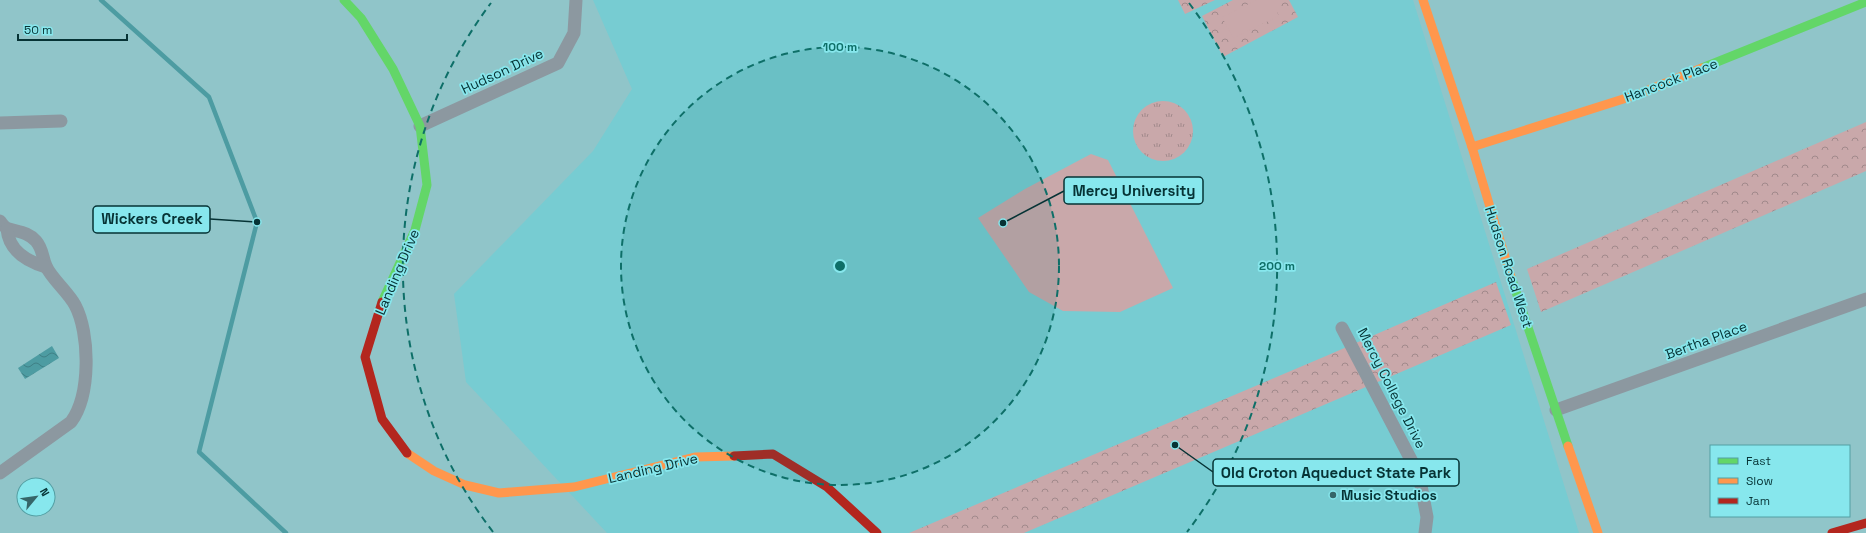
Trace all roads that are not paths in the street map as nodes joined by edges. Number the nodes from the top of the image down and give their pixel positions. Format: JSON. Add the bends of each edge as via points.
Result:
{"nodes":[{"id":1,"x":344,"y":0,"type":"edge"},
{"id":2,"x":576,"y":0,"type":"edge"},
{"id":3,"x":1423,"y":0,"type":"edge"},
{"id":4,"x":1866,"y":2,"type":"edge"},
{"id":5,"x":61,"y":121,"type":"dead end"},
{"id":6,"x":0,"y":122,"type":"edge"},
{"id":7,"x":420,"y":126,"type":"junction"},
{"id":8,"x":1472,"y":147,"type":"junction"},
{"id":9,"x":4,"y":225,"type":"edge"},
{"id":10,"x":46,"y":267,"type":"junction"},
{"id":11,"x":1866,"y":299,"type":"edge"},
{"id":12,"x":1342,"y":328,"type":"dead end"},
{"id":13,"x":1556,"y":410,"type":"junction"},
{"id":14,"x":0,"y":473,"type":"edge"},
{"id":15,"x":1866,"y":523,"type":"edge"},
{"id":16,"x":877,"y":533,"type":"edge"},
{"id":17,"x":1425,"y":533,"type":"edge"},
{"id":18,"x":1598,"y":533,"type":"edge"},
{"id":19,"x":1833,"y":533,"type":"edge"}],
"edges":[{"from":1,"to":7,"type":"street","name":"Landing Drive","via":[[361,18],[393,69]]},
{"from":2,"to":7,"type":"street","name":"Hudson Drive","via":[[574,33],[558,62]]},
{"from":3,"to":8,"type":"street","name":"Hudson Road West"},
{"from":4,"to":8,"type":"street","name":"Hancock Place","via":[[1639,94]]},
{"from":5,"to":6,"type":"street"},
{"from":7,"to":16,"type":"street","name":"Landing Drive","via":[[427,185],[415,230],[384,294],[365,357],[382,419],[406,452],[434,471],[465,485],[499,493],[574,487],[694,458],[773,454],[828,487]]},
{"from":8,"to":13,"type":"street","name":"Hudson Road West","via":[[1516,294]]},
{"from":9,"to":10,"type":"street","via":[[14,248],[31,263]]},
{"from":9,"to":10,"type":"street","via":[[26,233],[36,241]]},
{"from":10,"to":14,"type":"street","via":[[74,303],[82,318],[85,334],[85,372],[80,406],[71,422]]},
{"from":11,"to":13,"type":"street","name":"Bertha Place"},
{"from":12,"to":17,"type":"street","name":"Mercy College Drive","via":[[1419,475],[1427,517]]},
{"from":13,"to":18,"type":"street","name":"Hudson Road West"},
{"from":15,"to":19,"type":"street"}]}
